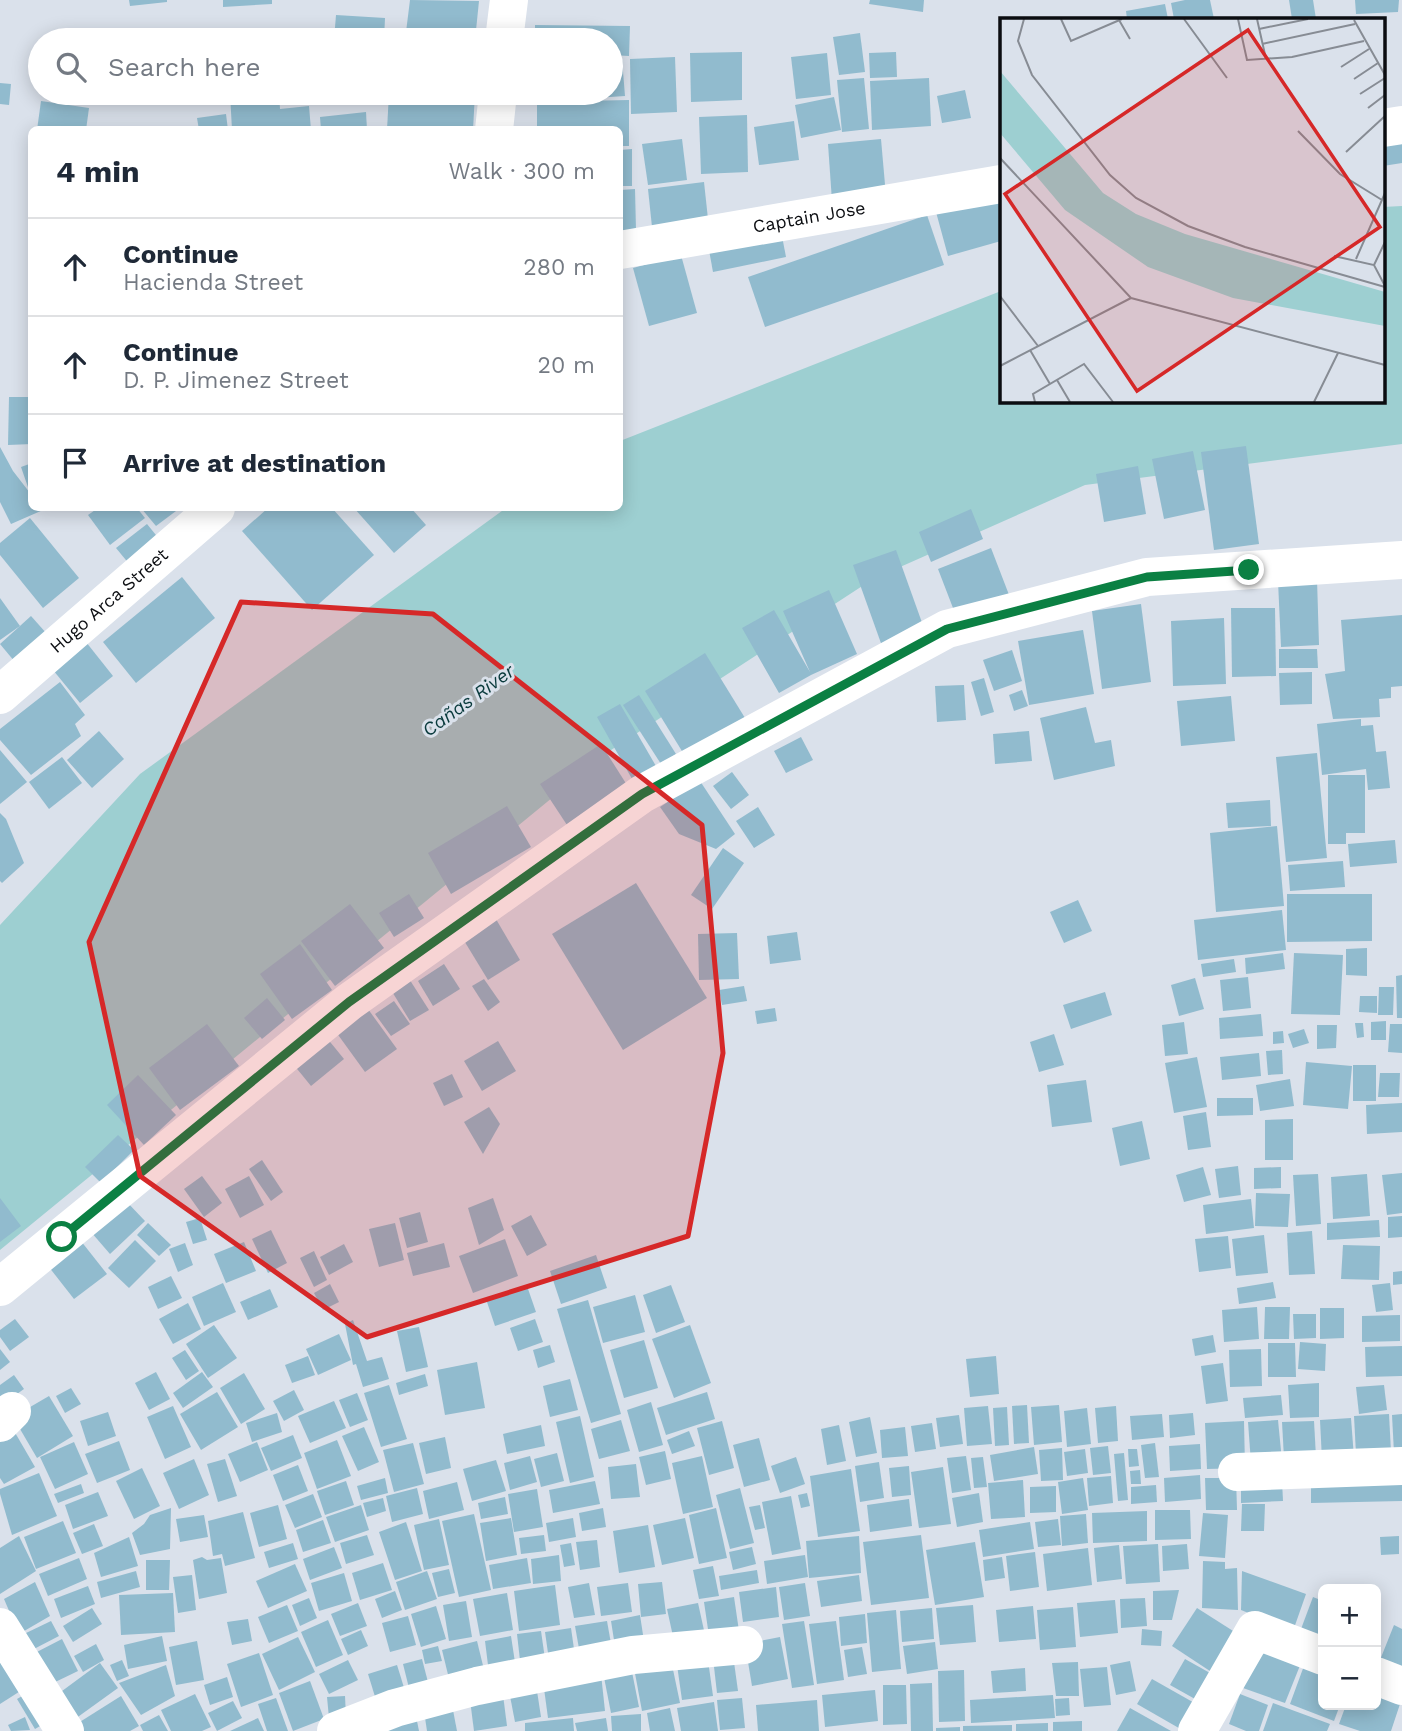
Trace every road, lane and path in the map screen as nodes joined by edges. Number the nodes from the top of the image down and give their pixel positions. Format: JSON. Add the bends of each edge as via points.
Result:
{"nodes":[{"id":1,"x":509,"y":0,"type":"edge"},
{"id":2,"x":506,"y":28,"type":"edge"},
{"id":3,"x":497,"y":105,"type":"edge"},
{"id":4,"x":1402,"y":125,"type":"edge"},
{"id":5,"x":494,"y":126,"type":"edge"},
{"id":6,"x":1384,"y":128,"type":"edge"},
{"id":7,"x":1000,"y":184,"type":"edge"},
{"id":8,"x":623,"y":249,"type":"edge"},
{"id":9,"x":213,"y":511,"type":"edge"},
{"id":10,"x":1402,"y":559,"type":"edge"},
{"id":11,"x":0,"y":695,"type":"edge"},
{"id":12,"x":0,"y":1287,"type":"edge"},
{"id":13,"x":1402,"y":1466,"type":"edge"},
{"id":14,"x":1237,"y":1472,"type":"dead end"},
{"id":15,"x":0,"y":1628,"type":"edge"},
{"id":16,"x":744,"y":1645,"type":"dead end"},
{"id":17,"x":1318,"y":1654,"type":"edge"},
{"id":18,"x":1381,"y":1678,"type":"edge"},
{"id":19,"x":1402,"y":1686,"type":"edge"},
{"id":20,"x":1204,"y":1729,"type":"edge"},
{"id":21,"x":65,"y":1731,"type":"edge"},
{"id":22,"x":336,"y":1731,"type":"edge"}],
"edges":[{"from":1,"to":2,"type":"street"},
{"from":3,"to":5,"type":"street"},
{"from":4,"to":6,"type":"street"},
{"from":7,"to":8,"type":"street","name":"Captain Jose"},
{"from":9,"to":11,"type":"street","name":"Hugo Arca Street"},
{"from":10,"to":12,"type":"street","via":[[1147,577],[947,629],[642,794],[349,1002]]},
{"from":13,"to":14,"type":"street"},
{"from":15,"to":21,"type":"street"},
{"from":16,"to":22,"type":"street","via":[[633,1656],[477,1686],[395,1708]]},
{"from":17,"to":20,"type":"street","via":[[1255,1630]]},
{"from":18,"to":19,"type":"street"}]}
